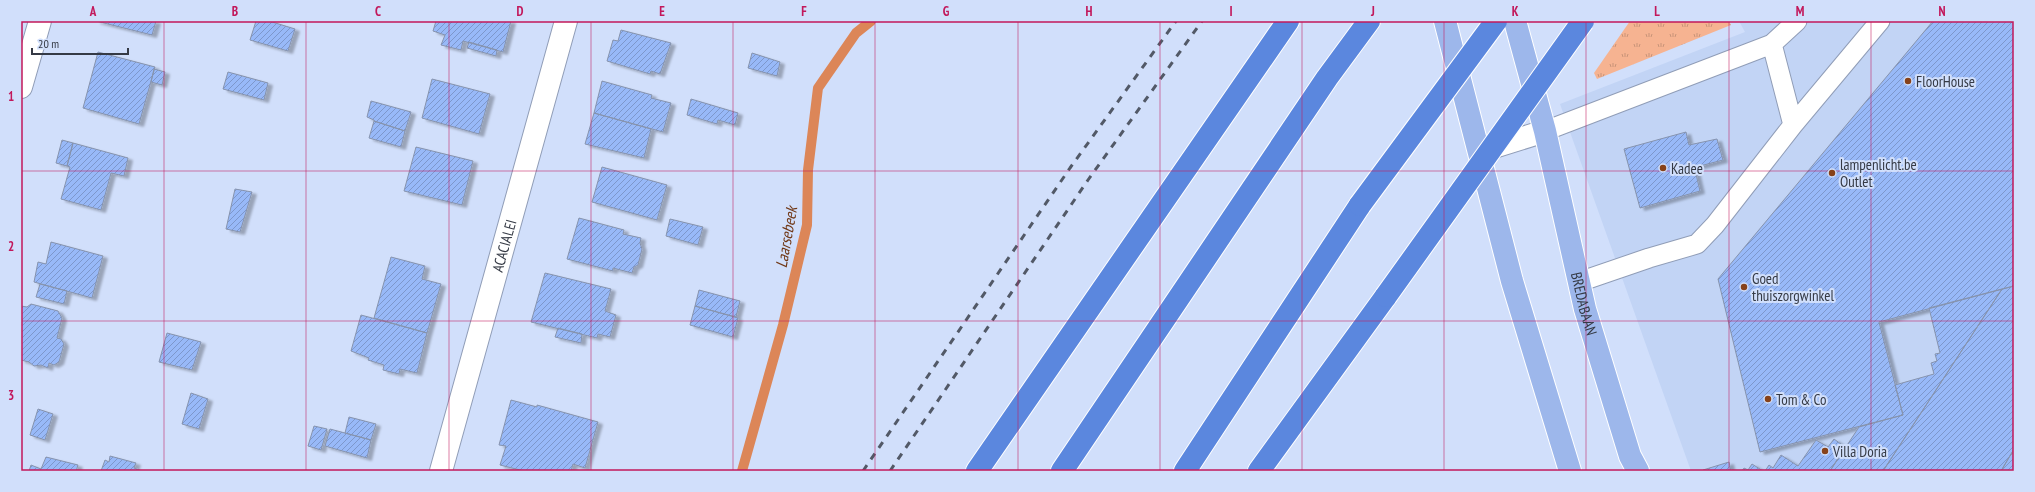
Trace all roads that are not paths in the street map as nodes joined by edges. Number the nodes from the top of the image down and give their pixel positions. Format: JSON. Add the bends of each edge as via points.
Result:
{"nodes":[{"id":1,"x":40,"y":21,"type":"edge"},
{"id":2,"x":566,"y":21,"type":"edge"},
{"id":3,"x":1288,"y":21,"type":"edge"},
{"id":4,"x":1369,"y":21,"type":"edge"},
{"id":5,"x":1445,"y":21,"type":"edge"},
{"id":6,"x":1496,"y":21,"type":"edge"},
{"id":7,"x":1515,"y":21,"type":"edge"},
{"id":8,"x":1583,"y":21,"type":"edge"},
{"id":9,"x":1797,"y":21,"type":"edge"},
{"id":10,"x":1880,"y":21,"type":"edge"},
{"id":11,"x":1772,"y":44,"type":"junction"},
{"id":12,"x":21,"y":87,"type":"edge"},
{"id":13,"x":1793,"y":124,"type":"junction"},
{"id":14,"x":1544,"y":131,"type":"junction"},
{"id":15,"x":1478,"y":151,"type":"junction"},
{"id":16,"x":1579,"y":282,"type":"junction"},
{"id":17,"x":441,"y":471,"type":"edge"},
{"id":18,"x":977,"y":471,"type":"edge"},
{"id":19,"x":1062,"y":471,"type":"edge"},
{"id":20,"x":1185,"y":471,"type":"edge"},
{"id":21,"x":1259,"y":471,"type":"edge"},
{"id":22,"x":1570,"y":471,"type":"edge"},
{"id":23,"x":1638,"y":471,"type":"edge"}],
"edges":[{"from":1,"to":12,"type":"street"},
{"from":2,"to":17,"type":"street","name":"ACACIALEI"},
{"from":3,"to":18,"type":"highway"},
{"from":4,"to":19,"type":"highway","via":[[1327,78]]},
{"from":5,"to":15,"type":"main road"},
{"from":6,"to":20,"type":"highway","bridge":true,"via":[[1360,205]]},
{"from":7,"to":14,"type":"main road","name":"BREDABAAN"},
{"from":8,"to":21,"type":"highway","bridge":true},
{"from":9,"to":11,"type":"lane"},
{"from":10,"to":13,"type":"lane"},
{"from":11,"to":13,"type":"lane"},
{"from":11,"to":14,"type":"lane"},
{"from":13,"to":16,"type":"lane","via":[[1715,225],[1697,244]]},
{"from":14,"to":15,"type":"street"},
{"from":14,"to":16,"type":"main road","name":"BREDABAAN"},
{"from":15,"to":22,"type":"main road","via":[[1512,281]]},
{"from":16,"to":23,"type":"main road","name":"BREDABAAN","via":[[1630,456]]}]}
